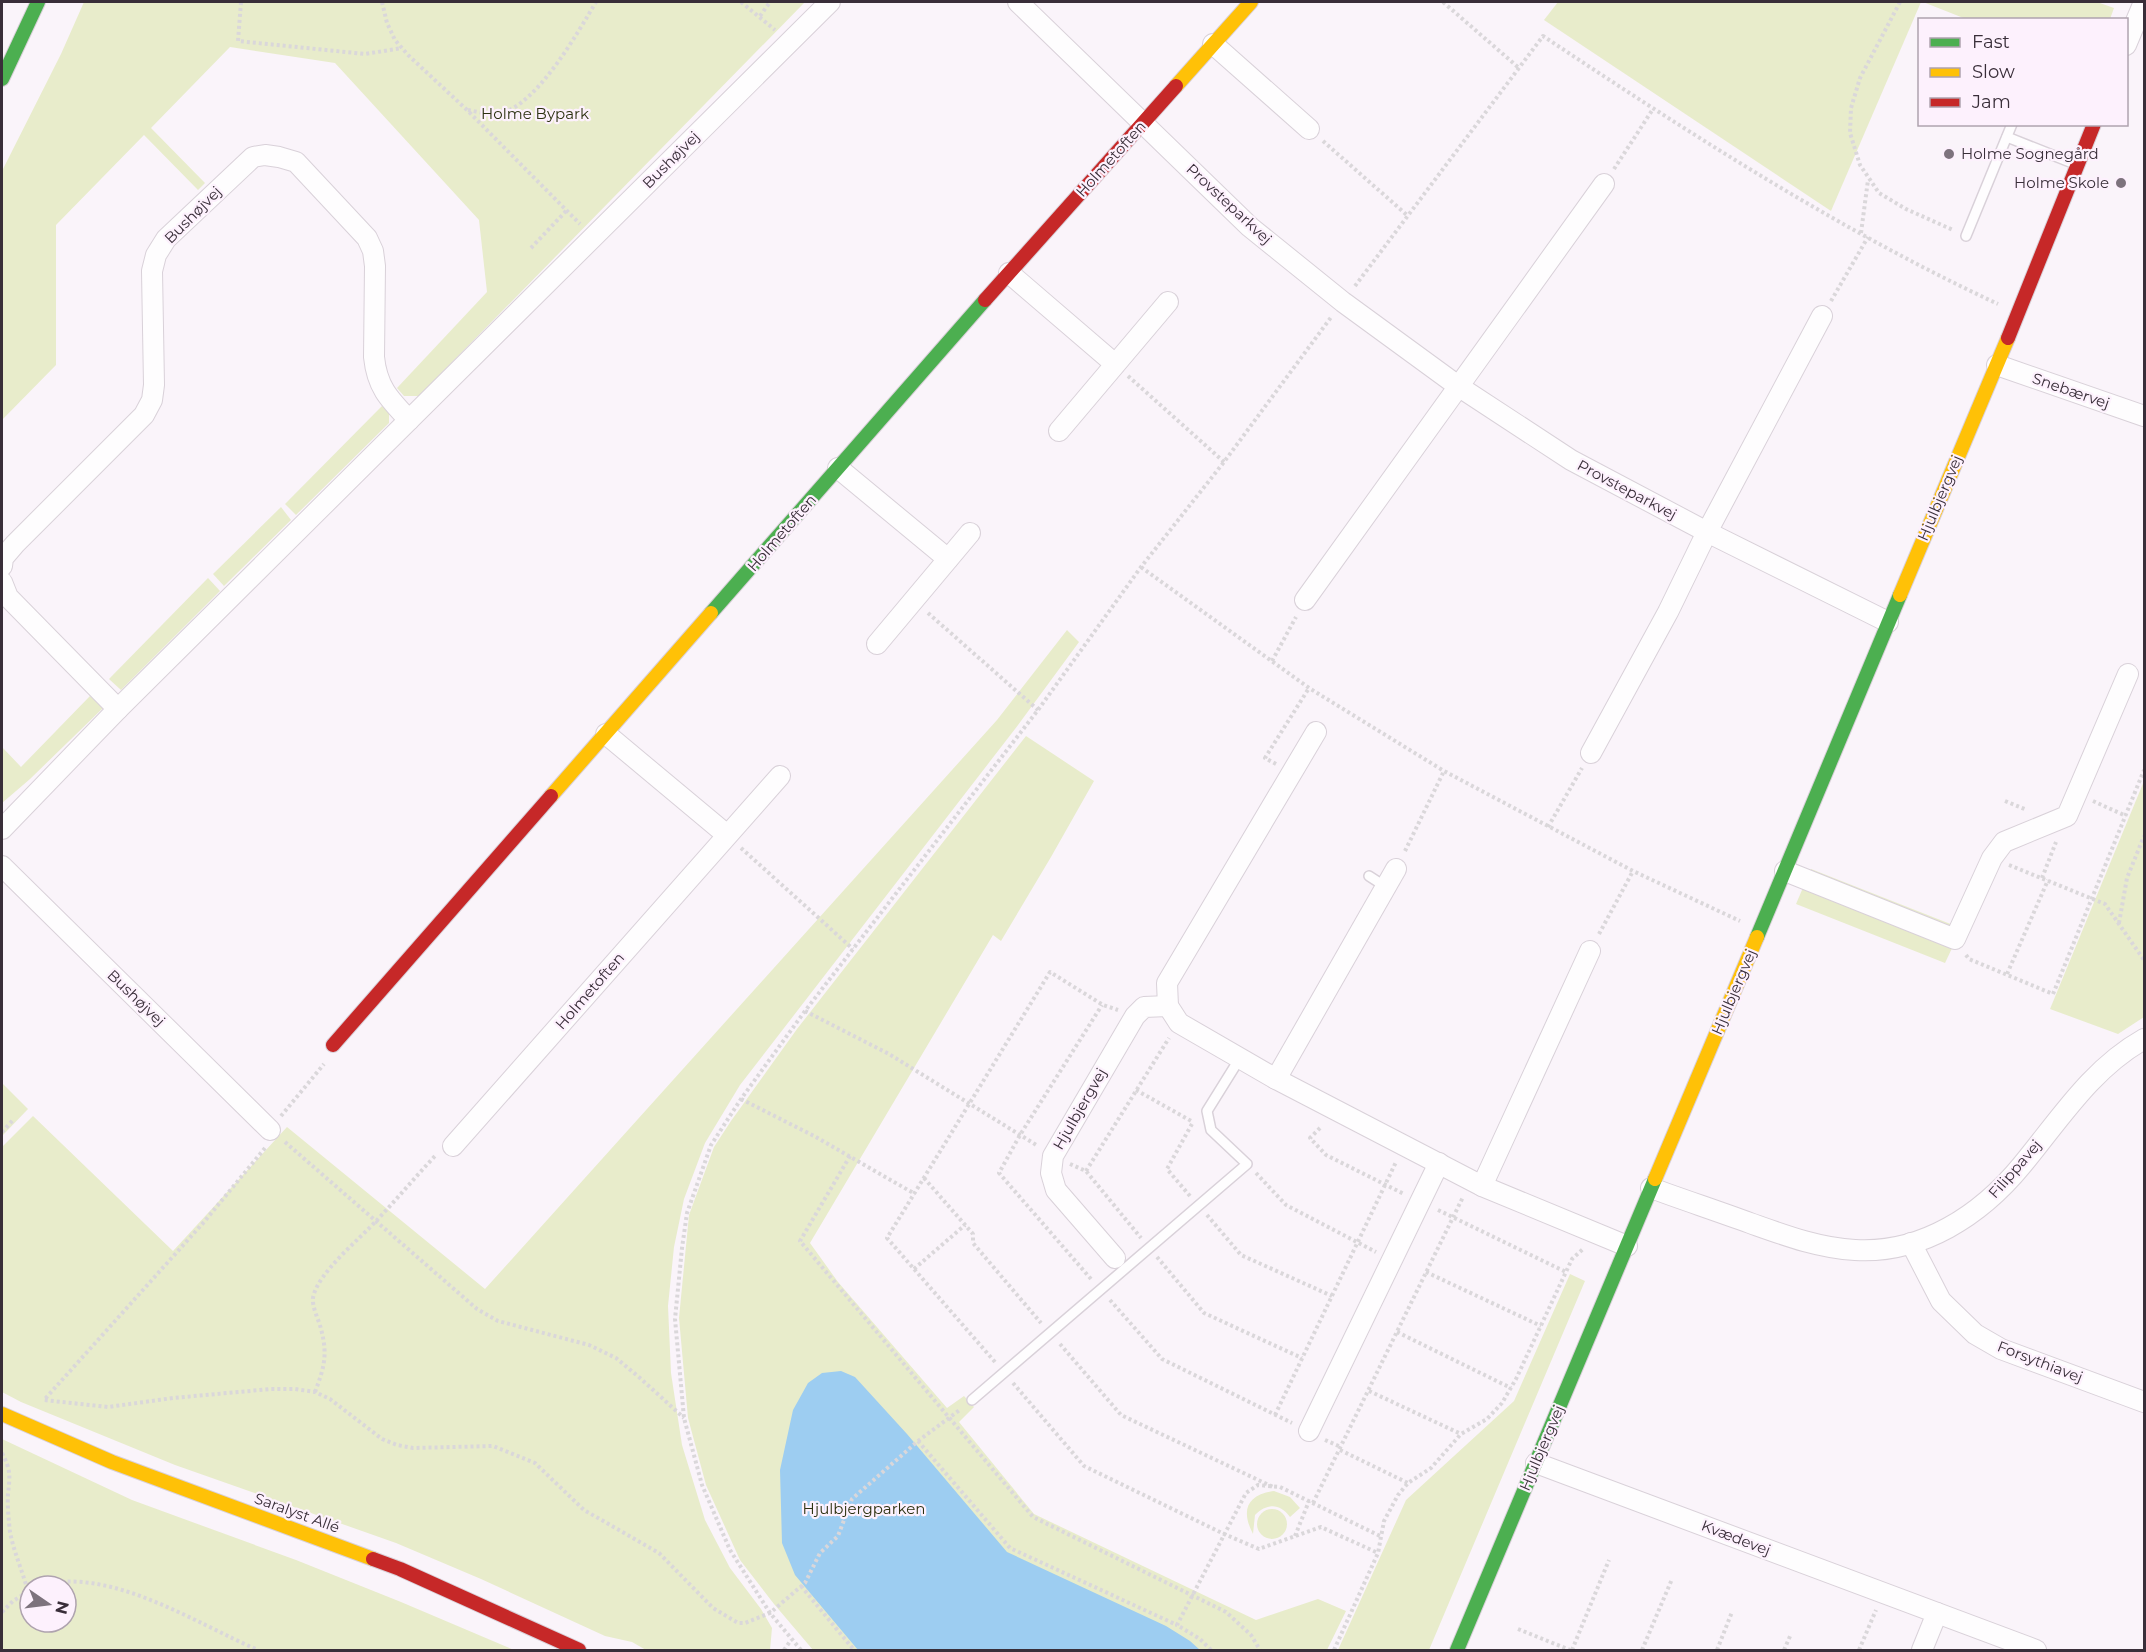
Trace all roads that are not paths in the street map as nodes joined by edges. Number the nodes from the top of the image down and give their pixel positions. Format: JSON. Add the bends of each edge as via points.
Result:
{"nodes":[{"id":1,"x":38,"y":2,"type":"edge"},
{"id":2,"x":830,"y":2,"type":"edge"},
{"id":3,"x":1018,"y":2,"type":"edge"},
{"id":4,"x":1251,"y":2,"type":"edge"},
{"id":5,"x":2144,"y":2,"type":"edge"},
{"id":6,"x":2128,"y":42,"type":"edge"},
{"id":7,"x":1213,"y":44,"type":"junction"},
{"id":8,"x":2,"y":79,"type":"edge"},
{"id":9,"x":1143,"y":124,"type":"junction"},
{"id":10,"x":2011,"y":126,"type":"edge"},
{"id":11,"x":2093,"y":126,"type":"edge"},
{"id":12,"x":1309,"y":129,"type":"road end"},
{"id":13,"x":2007,"y":137,"type":"junction"},
{"id":14,"x":2077,"y":165,"type":"junction"},
{"id":15,"x":1604,"y":184,"type":"road end"},
{"id":16,"x":1966,"y":236,"type":"road end"},
{"id":17,"x":1009,"y":273,"type":"junction"},
{"id":18,"x":1168,"y":302,"type":"dead end"},
{"id":19,"x":1822,"y":316,"type":"road end"},
{"id":20,"x":1115,"y":364,"type":"junction"},
{"id":21,"x":1997,"y":365,"type":"junction"},
{"id":22,"x":1458,"y":386,"type":"junction"},
{"id":23,"x":2145,"y":416,"type":"edge"},
{"id":24,"x":409,"y":420,"type":"junction"},
{"id":25,"x":1059,"y":431,"type":"dead end"},
{"id":26,"x":838,"y":468,"type":"junction"},
{"id":27,"x":1707,"y":532,"type":"junction"},
{"id":28,"x":970,"y":533,"type":"dead end"},
{"id":29,"x":948,"y":559,"type":"junction"},
{"id":30,"x":2,"y":566,"type":"edge"},
{"id":31,"x":2,"y":582,"type":"edge"},
{"id":32,"x":1305,"y":600,"type":"road end"},
{"id":33,"x":1888,"y":622,"type":"junction"},
{"id":34,"x":877,"y":644,"type":"dead end"},
{"id":35,"x":2128,"y":674,"type":"dead end"},
{"id":36,"x":118,"y":709,"type":"junction"},
{"id":37,"x":1316,"y":732,"type":"dead end"},
{"id":38,"x":606,"y":734,"type":"junction"},
{"id":39,"x":1591,"y":753,"type":"road end"},
{"id":40,"x":780,"y":776,"type":"dead end"},
{"id":41,"x":2,"y":829,"type":"edge"},
{"id":42,"x":727,"y":836,"type":"junction"},
{"id":43,"x":2,"y":866,"type":"edge"},
{"id":44,"x":1395,"y":869,"type":"road end"},
{"id":45,"x":1785,"y":871,"type":"junction"},
{"id":46,"x":1590,"y":951,"type":"road end"},
{"id":47,"x":1168,"y":1006,"type":"junction"},
{"id":48,"x":2145,"y":1039,"type":"edge"},
{"id":49,"x":333,"y":1045,"type":"road end"},
{"id":50,"x":1240,"y":1058,"type":"junction"},
{"id":51,"x":1276,"y":1079,"type":"junction"},
{"id":52,"x":270,"y":1130,"type":"road end"},
{"id":53,"x":453,"y":1146,"type":"road end"},
{"id":54,"x":1439,"y":1164,"type":"junction"},
{"id":55,"x":1482,"y":1186,"type":"junction"},
{"id":56,"x":1651,"y":1188,"type":"junction"},
{"id":57,"x":1911,"y":1243,"type":"junction"},
{"id":58,"x":1627,"y":1246,"type":"junction"},
{"id":59,"x":1115,"y":1258,"type":"dead end"},
{"id":60,"x":972,"y":1400,"type":"road end"},
{"id":61,"x":2145,"y":1402,"type":"edge"},
{"id":62,"x":2,"y":1414,"type":"edge"},
{"id":63,"x":1309,"y":1431,"type":"road end"},
{"id":64,"x":1536,"y":1463,"type":"junction"},
{"id":65,"x":1937,"y":1613,"type":"junction"},
{"id":66,"x":579,"y":1650,"type":"edge"},
{"id":67,"x":1457,"y":1650,"type":"edge"},
{"id":68,"x":1922,"y":1650,"type":"edge"},
{"id":69,"x":2036,"y":1650,"type":"edge"}],
"edges":[{"from":1,"to":8,"type":"street"},
{"from":2,"to":24,"type":"street","name":"Bushøjvej"},
{"from":3,"to":9,"type":"street","name":"Provsteparkvej"},
{"from":4,"to":7,"type":"street","name":"Holmetoften"},
{"from":5,"to":6,"type":"street"},
{"from":7,"to":9,"type":"street","name":"Holmetoften"},
{"from":7,"to":12,"type":"street"},
{"from":9,"to":17,"type":"street","name":"Holmetoften"},
{"from":9,"to":22,"type":"street","name":"Provsteparkvej","via":[[1250,226],[1342,302]]},
{"from":10,"to":13,"type":"lane"},
{"from":11,"to":14,"type":"street","name":"Hjulbjergvej"},
{"from":13,"to":14,"type":"lane"},
{"from":13,"to":16,"type":"lane"},
{"from":14,"to":21,"type":"street","name":"Hjulbjergvej"},
{"from":15,"to":22,"type":"street"},
{"from":17,"to":20,"type":"street"},
{"from":17,"to":26,"type":"street","name":"Holmetoften"},
{"from":18,"to":20,"type":"street"},
{"from":19,"to":27,"type":"street"},
{"from":20,"to":25,"type":"street"},
{"from":21,"to":23,"type":"street","name":"Snebærvej"},
{"from":21,"to":33,"type":"street","name":"Hjulbjergvej"},
{"from":22,"to":27,"type":"street","name":"Provsteparkvej","via":[[1571,460]]},
{"from":22,"to":32,"type":"street"},
{"from":24,"to":30,"type":"street","name":"Bushøjvej","via":[[381,387],[375,371],[375,266],[367,238],[296,162],[265,155],[253,157],[166,239],[156,255],[152,271],[154,385],[144,415],[15,544],[3,558]]},
{"from":24,"to":36,"type":"street","name":"Bushøjvej"},
{"from":26,"to":29,"type":"street"},
{"from":26,"to":38,"type":"street","name":"Holmetoften"},
{"from":27,"to":33,"type":"street","name":"Provsteparkvej"},
{"from":27,"to":39,"type":"street"},
{"from":28,"to":29,"type":"street"},
{"from":29,"to":34,"type":"street"},
{"from":31,"to":36,"type":"street","via":[[8,597]]},
{"from":33,"to":45,"type":"street","name":"Hjulbjergvej"},
{"from":35,"to":45,"type":"street","via":[[2067,816],[2004,842],[1992,858],[1955,939]]},
{"from":36,"to":41,"type":"street","name":"Bushøjvej"},
{"from":37,"to":47,"type":"street","via":[[1167,983]]},
{"from":38,"to":42,"type":"street"},
{"from":38,"to":49,"type":"street","name":"Holmetoften"},
{"from":40,"to":42,"type":"street","name":"Holmetoften"},
{"from":42,"to":53,"type":"street","name":"Holmetoften"},
{"from":43,"to":52,"type":"street","name":"Bushøjvej"},
{"from":44,"to":51,"type":"street","via":[[1377,881]]},
{"from":45,"to":56,"type":"street","name":"Hjulbjergvej"},
{"from":46,"to":55,"type":"street"},
{"from":47,"to":50,"type":"street","via":[[1179,1023]]},
{"from":47,"to":59,"type":"street","name":"Hjulbjergvej","via":[[1144,1008],[1135,1016],[1053,1156],[1051,1173],[1056,1190]]},
{"from":48,"to":57,"type":"street","name":"Filippavej","via":[[2092,1078],[2005,1186],[1981,1207],[1932,1236]]},
{"from":50,"to":51,"type":"street"},
{"from":50,"to":60,"type":"lane","via":[[1206,1111],[1211,1130],[1247,1164]]},
{"from":51,"to":54,"type":"street"},
{"from":54,"to":55,"type":"street"},
{"from":54,"to":63,"type":"street"},
{"from":55,"to":58,"type":"street"},
{"from":56,"to":57,"type":"street","name":"Filippavej","via":[[1808,1243],[1856,1250]]},
{"from":56,"to":58,"type":"street","name":"Hjulbjergvej"},
{"from":57,"to":61,"type":"street","name":"Forsythiavej","via":[[1941,1301],[1975,1334],[2001,1349]]},
{"from":58,"to":64,"type":"street","name":"Hjulbjergvej"},
{"from":62,"to":66,"type":"street","name":"Saralyst Allé","via":[[112,1462],[400,1569]]},
{"from":64,"to":65,"type":"street","name":"Kvædevej"},
{"from":64,"to":67,"type":"street","name":"Hjulbjergvej"},
{"from":65,"to":68,"type":"street"},
{"from":65,"to":69,"type":"street","name":"Kvædevej"}]}
